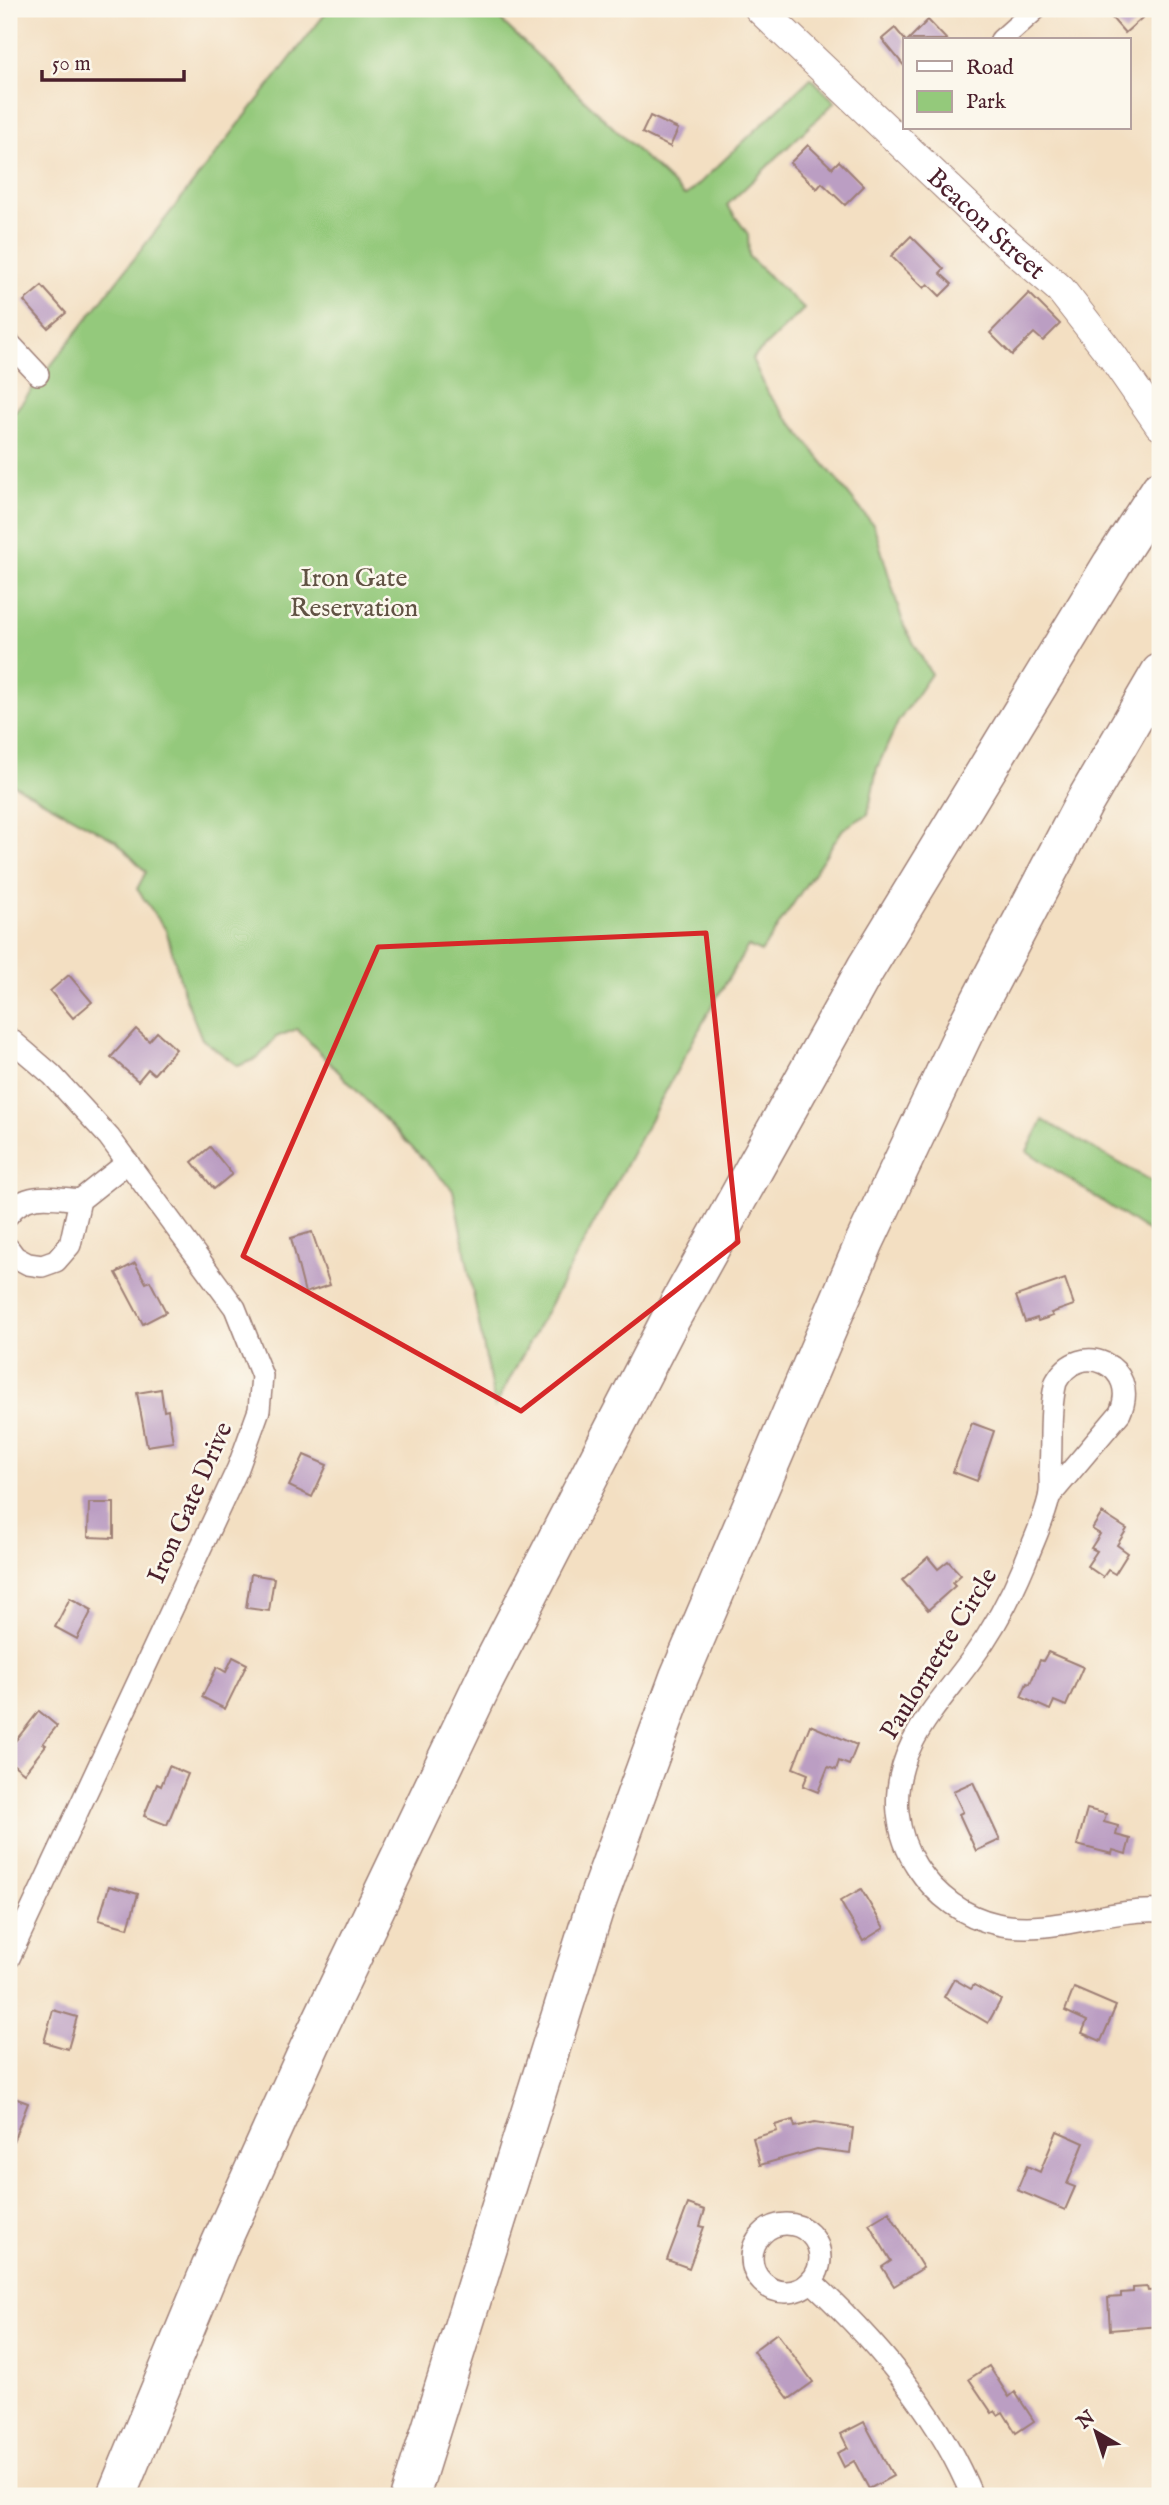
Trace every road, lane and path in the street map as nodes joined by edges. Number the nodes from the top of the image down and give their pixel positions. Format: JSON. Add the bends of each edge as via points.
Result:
{"nodes":[{"id":1,"x":760,"y":9,"type":"edge"},
{"id":2,"x":1036,"y":9,"type":"edge"},
{"id":3,"x":1003,"y":38,"type":"edge"},
{"id":4,"x":899,"y":131,"type":"edge"},
{"id":5,"x":9,"y":342,"type":"edge"},
{"id":6,"x":38,"y":374,"type":"dead end"},
{"id":7,"x":1160,"y":425,"type":"edge"},
{"id":8,"x":1159,"y":492,"type":"edge"},
{"id":9,"x":1160,"y":673,"type":"edge"},
{"id":10,"x":9,"y":1038,"type":"edge"},
{"id":11,"x":128,"y":1162,"type":"junction"},
{"id":12,"x":80,"y":1200,"type":"junction"},
{"id":13,"x":9,"y":1214,"type":"edge"},
{"id":14,"x":9,"y":1249,"type":"edge"},
{"id":15,"x":1049,"y":1497,"type":"junction"},
{"id":16,"x":1160,"y":1911,"type":"edge"},
{"id":17,"x":9,"y":1958,"type":"edge"},
{"id":18,"x":811,"y":2281,"type":"dead end"},
{"id":19,"x":116,"y":2496,"type":"edge"},
{"id":20,"x":410,"y":2496,"type":"edge"},
{"id":21,"x":972,"y":2496,"type":"edge"}],
"edges":[{"from":1,"to":4,"type":"main road","name":"Beacon Street"},
{"from":2,"to":3,"type":"street"},
{"from":4,"to":7,"type":"main road","name":"Beacon Street","via":[[1059,289]]},
{"from":5,"to":6,"type":"street"},
{"from":8,"to":19,"type":"highway","via":[[866,968],[669,1322],[484,1681],[314,2036],[220,2245]]},
{"from":9,"to":20,"type":"highway","via":[[1083,805],[969,1022],[864,1241],[680,1677],[594,1910]]},
{"from":10,"to":11,"type":"street","name":"Iron Gate Drive","via":[[52,1074]]},
{"from":11,"to":12,"type":"street"},
{"from":11,"to":17,"type":"street","name":"Iron Gate Drive","via":[[235,1308],[262,1376],[259,1409],[238,1468]]},
{"from":12,"to":13,"type":"street","via":[[27,1198]]},
{"from":12,"to":14,"type":"street","via":[[70,1245],[55,1261],[42,1266],[27,1264]]},
{"from":15,"to":15,"type":"street","name":"Paulornette Circle","via":[[1123,1406],[1119,1376],[1101,1361],[1078,1361],[1056,1382]]},
{"from":15,"to":16,"type":"street","name":"Paulornette Circle","via":[[1006,1605],[911,1741],[898,1781],[900,1823],[926,1880],[977,1918],[1039,1927]]},
{"from":18,"to":21,"type":"street","via":[[867,2336],[903,2381],[947,2445]]}]}
